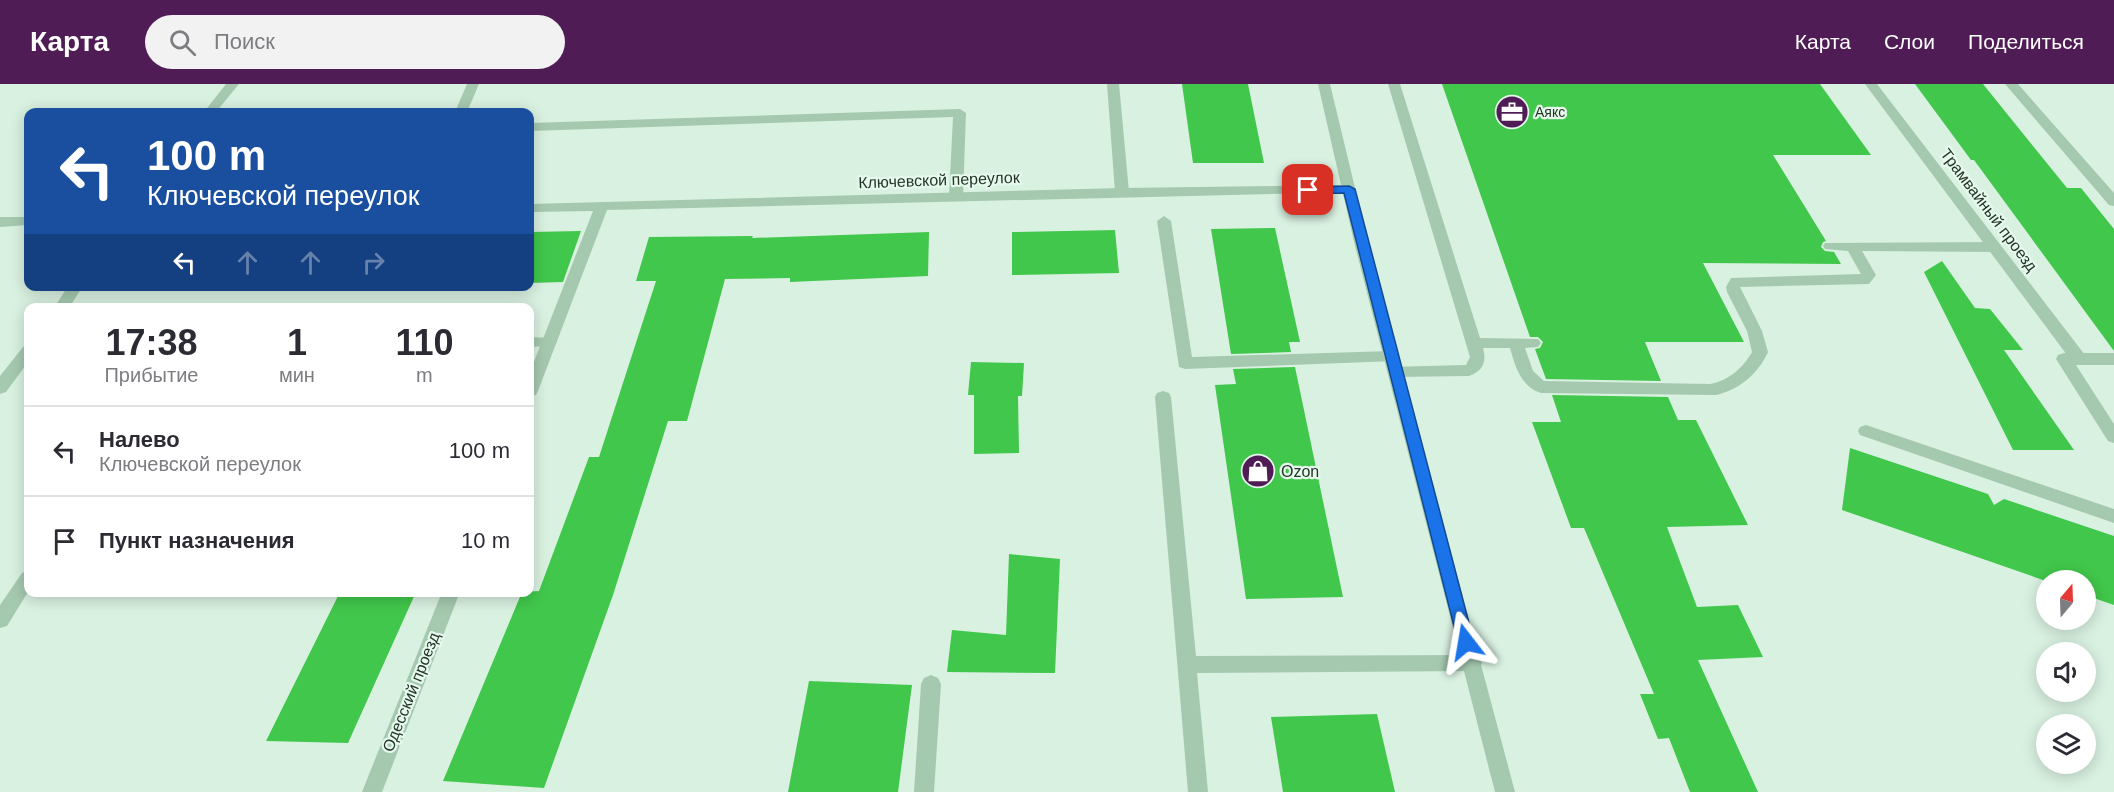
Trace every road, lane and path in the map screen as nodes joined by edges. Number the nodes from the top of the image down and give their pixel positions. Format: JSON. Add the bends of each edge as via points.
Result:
{"nodes":[{"id":1,"x":233,"y":84,"type":"edge"},
{"id":2,"x":473,"y":84,"type":"edge"},
{"id":3,"x":1113,"y":84,"type":"edge"},
{"id":4,"x":1324,"y":84,"type":"edge"},
{"id":5,"x":1394,"y":84,"type":"edge"},
{"id":6,"x":1870,"y":84,"type":"edge"},
{"id":7,"x":2011,"y":84,"type":"edge"},
{"id":8,"x":213,"y":108,"type":"edge"},
{"id":9,"x":463,"y":108,"type":"edge"},
{"id":10,"x":534,"y":127,"type":"edge"},
{"id":11,"x":1349,"y":189,"type":"junction"},
{"id":12,"x":1122,"y":192,"type":"junction"},
{"id":13,"x":957,"y":197,"type":"junction"},
{"id":14,"x":2114,"y":202,"type":"edge"},
{"id":15,"x":601,"y":207,"type":"junction"},
{"id":16,"x":534,"y":208,"type":"edge"},
{"id":17,"x":24,"y":221,"type":"edge"},
{"id":18,"x":1164,"y":221,"type":"dead end"},
{"id":19,"x":0,"y":222,"type":"edge"},
{"id":20,"x":1830,"y":246,"type":"dead end"},
{"id":21,"x":1852,"y":246,"type":"junction"},
{"id":22,"x":1994,"y":247,"type":"junction"},
{"id":23,"x":534,"y":342,"type":"edge"},
{"id":24,"x":549,"y":342,"type":"junction"},
{"id":25,"x":1474,"y":343,"type":"junction"},
{"id":26,"x":1516,"y":343,"type":"junction"},
{"id":27,"x":1533,"y":343,"type":"dead end"},
{"id":28,"x":24,"y":356,"type":"edge"},
{"id":29,"x":2079,"y":359,"type":"junction"},
{"id":30,"x":2114,"y":359,"type":"edge"},
{"id":31,"x":1394,"y":364,"type":"junction"},
{"id":32,"x":534,"y":381,"type":"edge"},
{"id":33,"x":0,"y":388,"type":"edge"},
{"id":34,"x":1163,"y":397,"type":"dead end"},
{"id":35,"x":1866,"y":431,"type":"dead end"},
{"id":36,"x":2114,"y":437,"type":"edge"},
{"id":37,"x":2114,"y":516,"type":"edge"},
{"id":38,"x":24,"y":584,"type":"edge"},
{"id":39,"x":448,"y":597,"type":"edge"},
{"id":40,"x":0,"y":620,"type":"edge"},
{"id":41,"x":1472,"y":663,"type":"junction"},
{"id":42,"x":1187,"y":665,"type":"junction"},
{"id":43,"x":931,"y":684,"type":"dead end"},
{"id":44,"x":372,"y":792,"type":"edge"},
{"id":45,"x":924,"y":792,"type":"edge"},
{"id":46,"x":1198,"y":792,"type":"edge"},
{"id":47,"x":1505,"y":792,"type":"edge"}],
"edges":[{"from":1,"to":8,"type":"street"},
{"from":2,"to":9,"type":"street"},
{"from":3,"to":12,"type":"street"},
{"from":4,"to":11,"type":"street"},
{"from":5,"to":25,"type":"street"},
{"from":6,"to":22,"type":"street","name":"Трамвайный проезд"},
{"from":7,"to":14,"type":"street"},
{"from":10,"to":13,"type":"street","via":[[960,113]]},
{"from":11,"to":12,"type":"street","name":"Ключевской переулок"},
{"from":11,"to":31,"type":"street"},
{"from":12,"to":13,"type":"street","name":"Ключевской переулок"},
{"from":13,"to":15,"type":"street","name":"Ключевской переулок"},
{"from":15,"to":16,"type":"street","name":"Ключевской переулок"},
{"from":15,"to":24,"type":"street"},
{"from":17,"to":19,"type":"street"},
{"from":18,"to":31,"type":"street","via":[[1185,363]]},
{"from":20,"to":21,"type":"street"},
{"from":21,"to":22,"type":"street"},
{"from":21,"to":26,"type":"street","via":[[1867,269],[1869,275],[1864,280],[1736,282],[1734,292],[1761,350],[1727,388],[1541,387],[1527,375]]},
{"from":22,"to":29,"type":"street","name":"Трамвайный проезд"},
{"from":23,"to":24,"type":"street"},
{"from":24,"to":32,"type":"street"},
{"from":25,"to":26,"type":"street"},
{"from":25,"to":31,"type":"street","via":[[1478,357],[1472,370]]},
{"from":26,"to":27,"type":"street"},
{"from":28,"to":33,"type":"street"},
{"from":29,"to":30,"type":"street"},
{"from":29,"to":36,"type":"street","via":[[2064,358]]},
{"from":31,"to":41,"type":"street"},
{"from":34,"to":42,"type":"street"},
{"from":35,"to":37,"type":"street"},
{"from":38,"to":40,"type":"street"},
{"from":39,"to":44,"type":"street","name":"Одесский проезд"},
{"from":41,"to":42,"type":"street"},
{"from":41,"to":47,"type":"street"},
{"from":42,"to":46,"type":"street"},
{"from":43,"to":45,"type":"street"}]}
